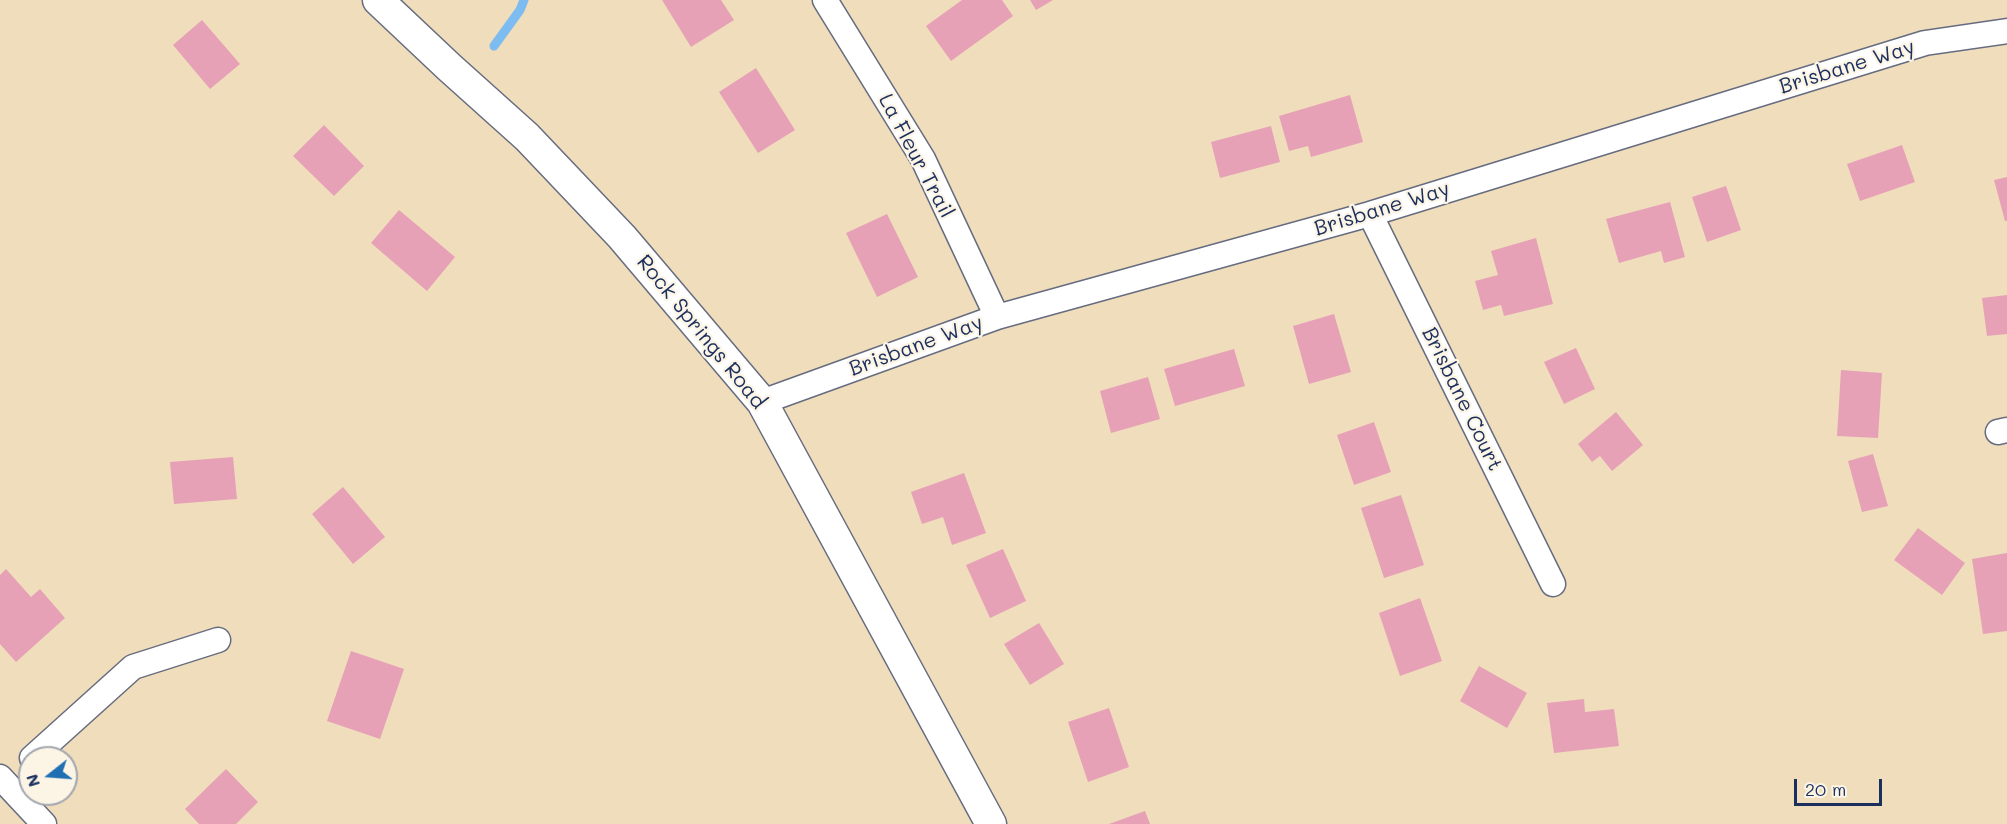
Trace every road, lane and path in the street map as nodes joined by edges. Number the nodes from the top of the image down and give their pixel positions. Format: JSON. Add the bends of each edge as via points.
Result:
{"nodes":[{"id":1,"x":378,"y":0,"type":"edge"},
{"id":2,"x":832,"y":3,"type":"edge"},
{"id":3,"x":2007,"y":31,"type":"edge"},
{"id":4,"x":1370,"y":214,"type":"junction"},
{"id":5,"x":997,"y":317,"type":"junction"},
{"id":6,"x":762,"y":402,"type":"junction"},
{"id":7,"x":1553,"y":584,"type":"dead end"},
{"id":8,"x":218,"y":640,"type":"dead end"},
{"id":9,"x":45,"y":746,"type":"edge"},
{"id":10,"x":18,"y":768,"type":"edge"},
{"id":11,"x":3,"y":779,"type":"edge"},
{"id":12,"x":44,"y":824,"type":"edge"},
{"id":13,"x":991,"y":824,"type":"edge"}],
"edges":[{"from":1,"to":6,"type":"street","name":"Rock Springs Road","via":[[527,137],[614,229]]},
{"from":2,"to":5,"type":"street","name":"La Fleur Trail","via":[[922,159]]},
{"from":3,"to":4,"type":"street","name":"Brisbane Way","via":[[1925,42]]},
{"from":4,"to":5,"type":"street","name":"Brisbane Way"},
{"from":4,"to":7,"type":"street","name":"Brisbane Court"},
{"from":5,"to":6,"type":"street","name":"Brisbane Way"},
{"from":6,"to":13,"type":"street","name":"Rock Springs Road"},
{"from":8,"to":9,"type":"street","via":[[133,667]]},
{"from":10,"to":11,"type":"street"},
{"from":11,"to":12,"type":"street"}]}
